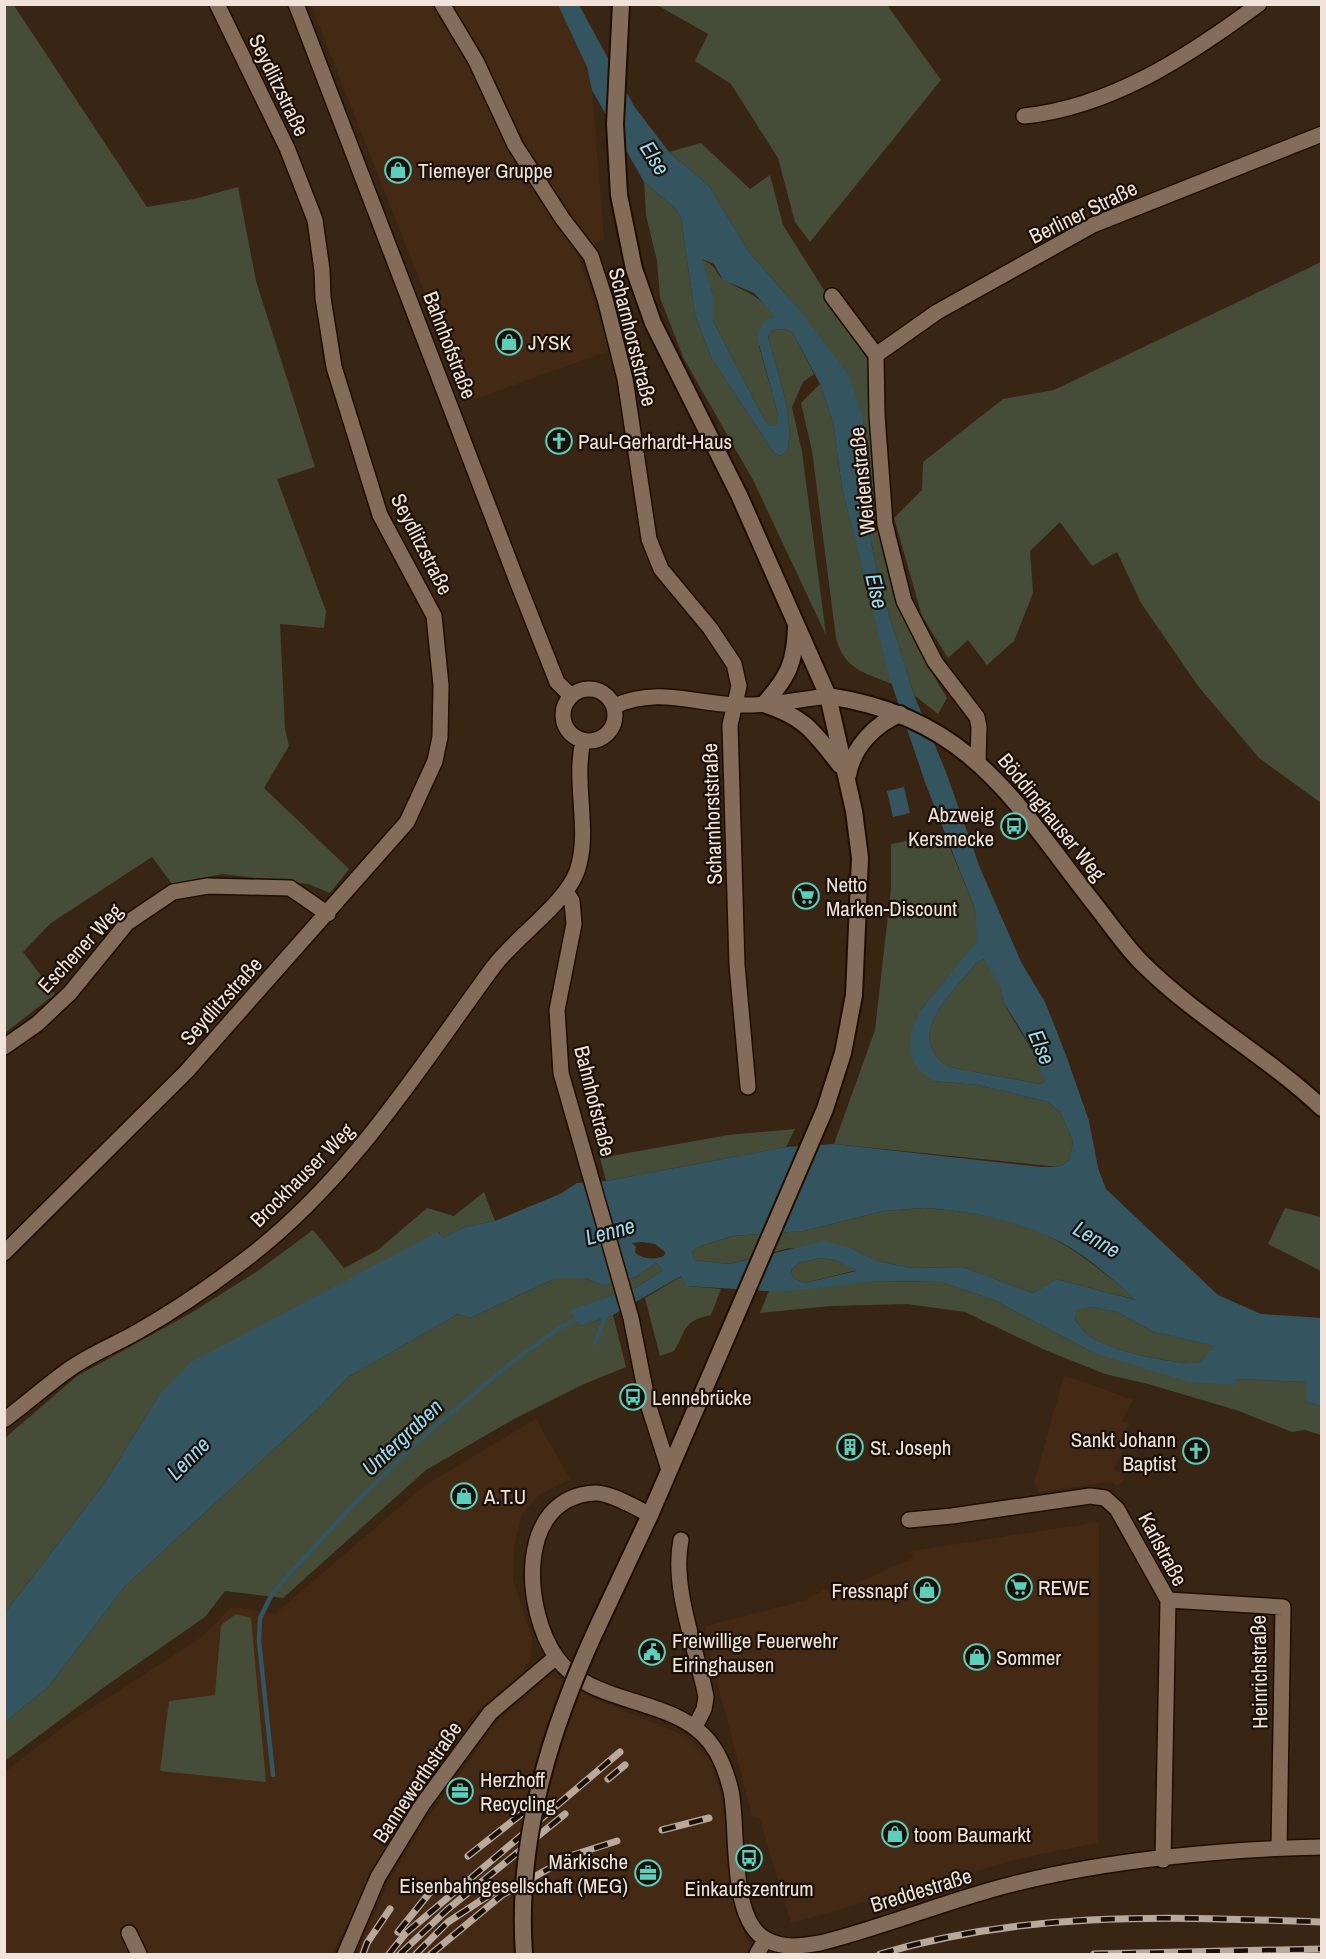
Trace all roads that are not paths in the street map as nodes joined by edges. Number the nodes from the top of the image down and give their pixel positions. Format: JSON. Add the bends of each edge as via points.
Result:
{"nodes":[{"id":1,"x":217,"y":4,"type":"edge"},
{"id":2,"x":297,"y":4,"type":"edge"},
{"id":3,"x":442,"y":4,"type":"edge"},
{"id":4,"x":1259,"y":4,"type":"edge"},
{"id":5,"x":621,"y":10,"type":"edge"},
{"id":6,"x":1024,"y":116,"type":"dead end"},
{"id":7,"x":1322,"y":134,"type":"edge"},
{"id":8,"x":832,"y":296,"type":"dead end"},
{"id":9,"x":876,"y":355,"type":"junction"},
{"id":10,"x":796,"y":622,"type":"junction"},
{"id":11,"x":571,"y":696,"type":"junction"},
{"id":12,"x":828,"y":696,"type":"junction"},
{"id":13,"x":764,"y":704,"type":"junction"},
{"id":14,"x":735,"y":705,"type":"junction"},
{"id":15,"x":614,"y":706,"type":"junction"},
{"id":16,"x":900,"y":714,"type":"junction"},
{"id":17,"x":583,"y":741,"type":"junction"},
{"id":18,"x":978,"y":761,"type":"junction"},
{"id":19,"x":848,"y":775,"type":"junction"},
{"id":20,"x":566,"y":892,"type":"junction"},
{"id":21,"x":328,"y":914,"type":"junction"},
{"id":22,"x":4,"y":1047,"type":"edge"},
{"id":23,"x":748,"y":1087,"type":"dead end"},
{"id":24,"x":1322,"y":1108,"type":"edge"},
{"id":25,"x":4,"y":1253,"type":"edge"},
{"id":26,"x":4,"y":1420,"type":"edge"},
{"id":27,"x":669,"y":1470,"type":"junction"},
{"id":28,"x":650,"y":1515,"type":"junction"},
{"id":29,"x":909,"y":1520,"type":"dead end"},
{"id":30,"x":681,"y":1540,"type":"dead end"},
{"id":31,"x":1168,"y":1600,"type":"junction"},
{"id":32,"x":556,"y":1657,"type":"junction"},
{"id":33,"x":694,"y":1727,"type":"junction"},
{"id":34,"x":1279,"y":1848,"type":"junction"},
{"id":35,"x":1322,"y":1848,"type":"edge"},
{"id":36,"x":1162,"y":1860,"type":"junction"},
{"id":37,"x":129,"y":1933,"type":"dead end"},
{"id":38,"x":765,"y":1940,"type":"junction"},
{"id":39,"x":139,"y":1954,"type":"edge"},
{"id":40,"x":345,"y":1954,"type":"edge"},
{"id":41,"x":524,"y":1954,"type":"edge"},
{"id":42,"x":757,"y":1954,"type":"edge"}],
"edges":[{"from":1,"to":21,"type":"street","name":"Seydlitzstraße","via":[[287,148],[315,220],[334,367],[380,515],[434,616],[441,685],[440,737],[435,761],[407,822]]},
{"from":2,"to":11,"type":"street","name":"Bahnhofstraße","via":[[520,591],[557,682]]},
{"from":3,"to":14,"type":"street","name":"Scharnhorststraße","via":[[476,62],[515,146],[591,256],[625,379],[649,539],[661,569],[734,664],[739,687]]},
{"from":4,"to":6,"type":"street","via":[[1201,46],[1126,86],[1078,105]]},
{"from":5,"to":10,"type":"main road","via":[[615,124],[619,195],[634,269],[653,323],[739,495]]},
{"from":7,"to":9,"type":"street","name":"Berliner Straße","via":[[1093,225],[937,312]]},
{"from":8,"to":9,"type":"street"},
{"from":9,"to":18,"type":"street","name":"Weidenstraße","via":[[885,524],[900,589],[926,646],[977,717]]},
{"from":10,"to":12,"type":"main road"},
{"from":10,"to":13,"type":"main road","via":[[794,659],[782,684]]},
{"from":11,"to":15,"type":"street","via":[[594,689],[607,695]]},
{"from":11,"to":17,"type":"street","via":[[563,710],[564,722],[571,734]]},
{"from":12,"to":13,"type":"street","name":"Böddinghauser Weg"},
{"from":12,"to":16,"type":"main road","name":"Böddinghauser Weg"},
{"from":12,"to":19,"type":"main road"},
{"from":13,"to":14,"type":"street","name":"Böddinghauser Weg"},
{"from":13,"to":19,"type":"main road","via":[[784,710],[810,727]]},
{"from":14,"to":15,"type":"street","name":"Böddinghauser Weg","via":[[659,695],[634,697]]},
{"from":14,"to":23,"type":"street","name":"Scharnhorststraße","via":[[730,724],[737,965]]},
{"from":15,"to":17,"type":"street","via":[[616,718],[610,731],[599,740]]},
{"from":16,"to":18,"type":"main road","name":"Böddinghauser Weg","via":[[944,735]]},
{"from":16,"to":19,"type":"main road","via":[[868,735]]},
{"from":17,"to":20,"type":"street","via":[[578,761],[581,846],[577,871]]},
{"from":18,"to":24,"type":"main road","name":"Böddinghauser Weg","via":[[1027,814],[1136,957],[1170,990]]},
{"from":19,"to":27,"type":"main road","via":[[860,858],[854,995],[843,1053],[804,1164]]},
{"from":20,"to":26,"type":"street","name":"Brockhauser Weg","via":[[496,964],[374,1131],[298,1215],[250,1256],[138,1331],[72,1367]]},
{"from":20,"to":27,"type":"street","name":"Bahnhofstraße","via":[[572,901],[574,924],[557,1010],[561,1073],[631,1318],[648,1404]]},
{"from":21,"to":22,"type":"street","name":"Eschener Weg","via":[[290,888],[208,886],[172,892],[128,923],[70,993],[37,1024]]},
{"from":21,"to":25,"type":"street","name":"Seydlitzstraße","via":[[187,1071]]},
{"from":27,"to":28,"type":"main road"},
{"from":28,"to":32,"type":"street","via":[[597,1493],[570,1499],[556,1507],[542,1524],[532,1571],[535,1598]]},
{"from":28,"to":41,"type":"main road","bridge":true,"via":[[574,1677],[554,1735],[531,1818],[522,1894]]},
{"from":29,"to":31,"type":"street","name":"Karlstraße","via":[[1090,1496],[1106,1498],[1117,1509]]},
{"from":30,"to":33,"type":"street","via":[[678,1554],[683,1594],[706,1697],[705,1709]]},
{"from":31,"to":34,"type":"street","name":"Heinrichstraße","via":[[1283,1607]]},
{"from":31,"to":36,"type":"street","name":"Karlstraße"},
{"from":32,"to":33,"type":"street","via":[[570,1674],[674,1715]]},
{"from":32,"to":40,"type":"street","name":"Bannewerthstraße","via":[[490,1713],[422,1805],[378,1877]]},
{"from":33,"to":38,"type":"street","via":[[709,1739],[725,1771],[731,1791],[742,1901],[750,1922]]},
{"from":34,"to":35,"type":"street","name":"Breddestraße"},
{"from":34,"to":36,"type":"street","name":"Breddestraße"},
{"from":36,"to":38,"type":"street","name":"Breddestraße","via":[[1070,1871],[1010,1884],[820,1942],[793,1947]]},
{"from":37,"to":39,"type":"street"},
{"from":38,"to":42,"type":"street"}]}
